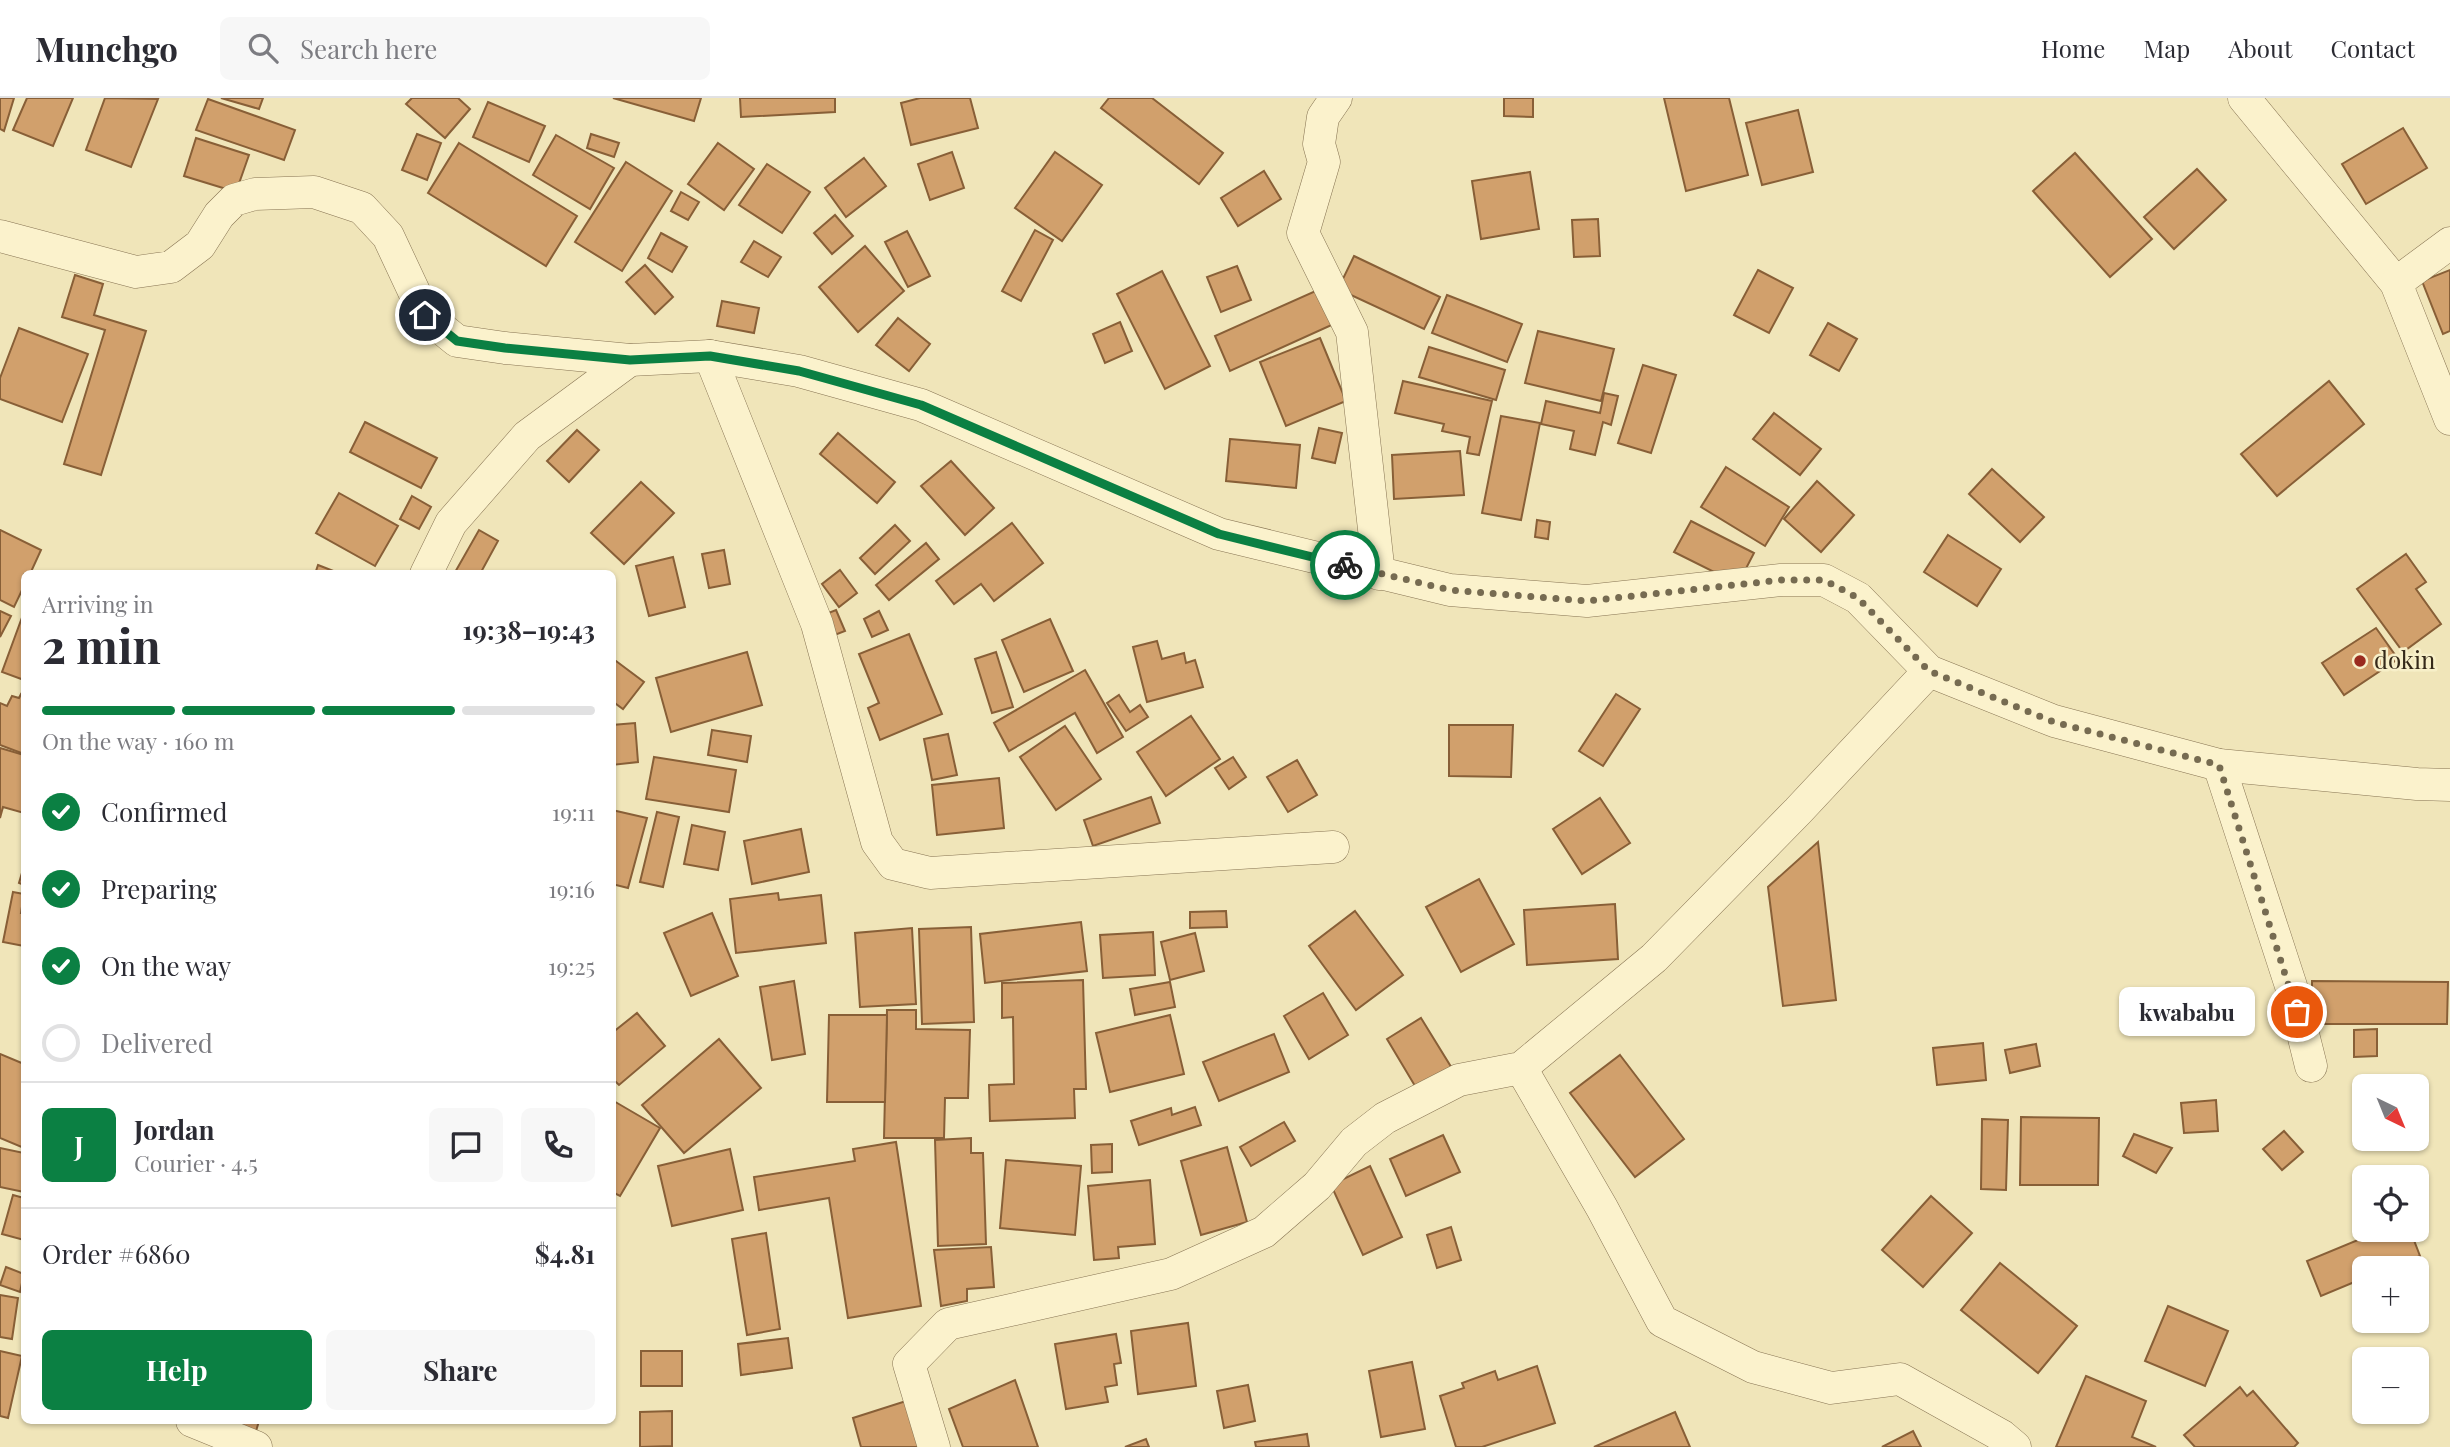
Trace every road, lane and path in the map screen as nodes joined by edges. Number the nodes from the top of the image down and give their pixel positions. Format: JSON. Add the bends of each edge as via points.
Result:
{"nodes":[{"id":1,"x":1336,"y":98,"type":"edge"},
{"id":2,"x":2244,"y":98,"type":"edge"},
{"id":3,"x":0,"y":236,"type":"edge"},
{"id":4,"x":2450,"y":243,"type":"edge"},
{"id":5,"x":2396,"y":283,"type":"junction"},
{"id":6,"x":710,"y":356,"type":"junction"},
{"id":7,"x":630,"y":360,"type":"junction"},
{"id":8,"x":2450,"y":419,"type":"edge"},
{"id":9,"x":428,"y":570,"type":"edge"},
{"id":10,"x":1380,"y":574,"type":"junction"},
{"id":11,"x":1929,"y":671,"type":"junction"},
{"id":12,"x":2219,"y":765,"type":"junction"},
{"id":13,"x":2450,"y":785,"type":"edge"},
{"id":14,"x":1333,"y":847,"type":"dead end"},
{"id":15,"x":2311,"y":1066,"type":"dead end"},
{"id":16,"x":1521,"y":1068,"type":"junction"},
{"id":17,"x":199,"y":1424,"type":"edge"},
{"id":18,"x":256,"y":1447,"type":"edge"},
{"id":19,"x":934,"y":1447,"type":"edge"},
{"id":20,"x":2015,"y":1447,"type":"edge"}],
"edges":[{"from":1,"to":10,"type":"street","via":[[1323,117],[1319,144],[1324,162],[1303,233],[1352,332]]},
{"from":2,"to":5,"type":"street"},
{"from":3,"to":7,"type":"street","via":[[136,272],[171,267],[200,245],[234,200],[255,194],[314,192],[362,208],[388,236],[425,315],[457,341]]},
{"from":4,"to":5,"type":"street"},
{"from":5,"to":8,"type":"street"},
{"from":6,"to":7,"type":"street"},
{"from":6,"to":10,"type":"street","via":[[799,371],[921,405],[1219,534]]},
{"from":6,"to":14,"type":"street","via":[[817,624],[877,842],[893,864],[930,873]]},
{"from":7,"to":9,"type":"street","via":[[527,436],[451,523]]},
{"from":10,"to":11,"type":"street","via":[[1450,590],[1587,601],[1781,580],[1824,580],[1858,598]]},
{"from":11,"to":12,"type":"street","via":[[2054,722]]},
{"from":11,"to":16,"type":"street","via":[[1654,958]]},
{"from":12,"to":13,"type":"street"},
{"from":12,"to":15,"type":"street","via":[[2291,986]]},
{"from":16,"to":19,"type":"street","via":[[1459,1080],[1385,1118],[1264,1232],[1171,1274],[948,1324],[909,1364]]},
{"from":16,"to":20,"type":"street","via":[[1662,1321],[1753,1367],[1831,1388],[1900,1379]]},
{"from":17,"to":18,"type":"street"}]}
